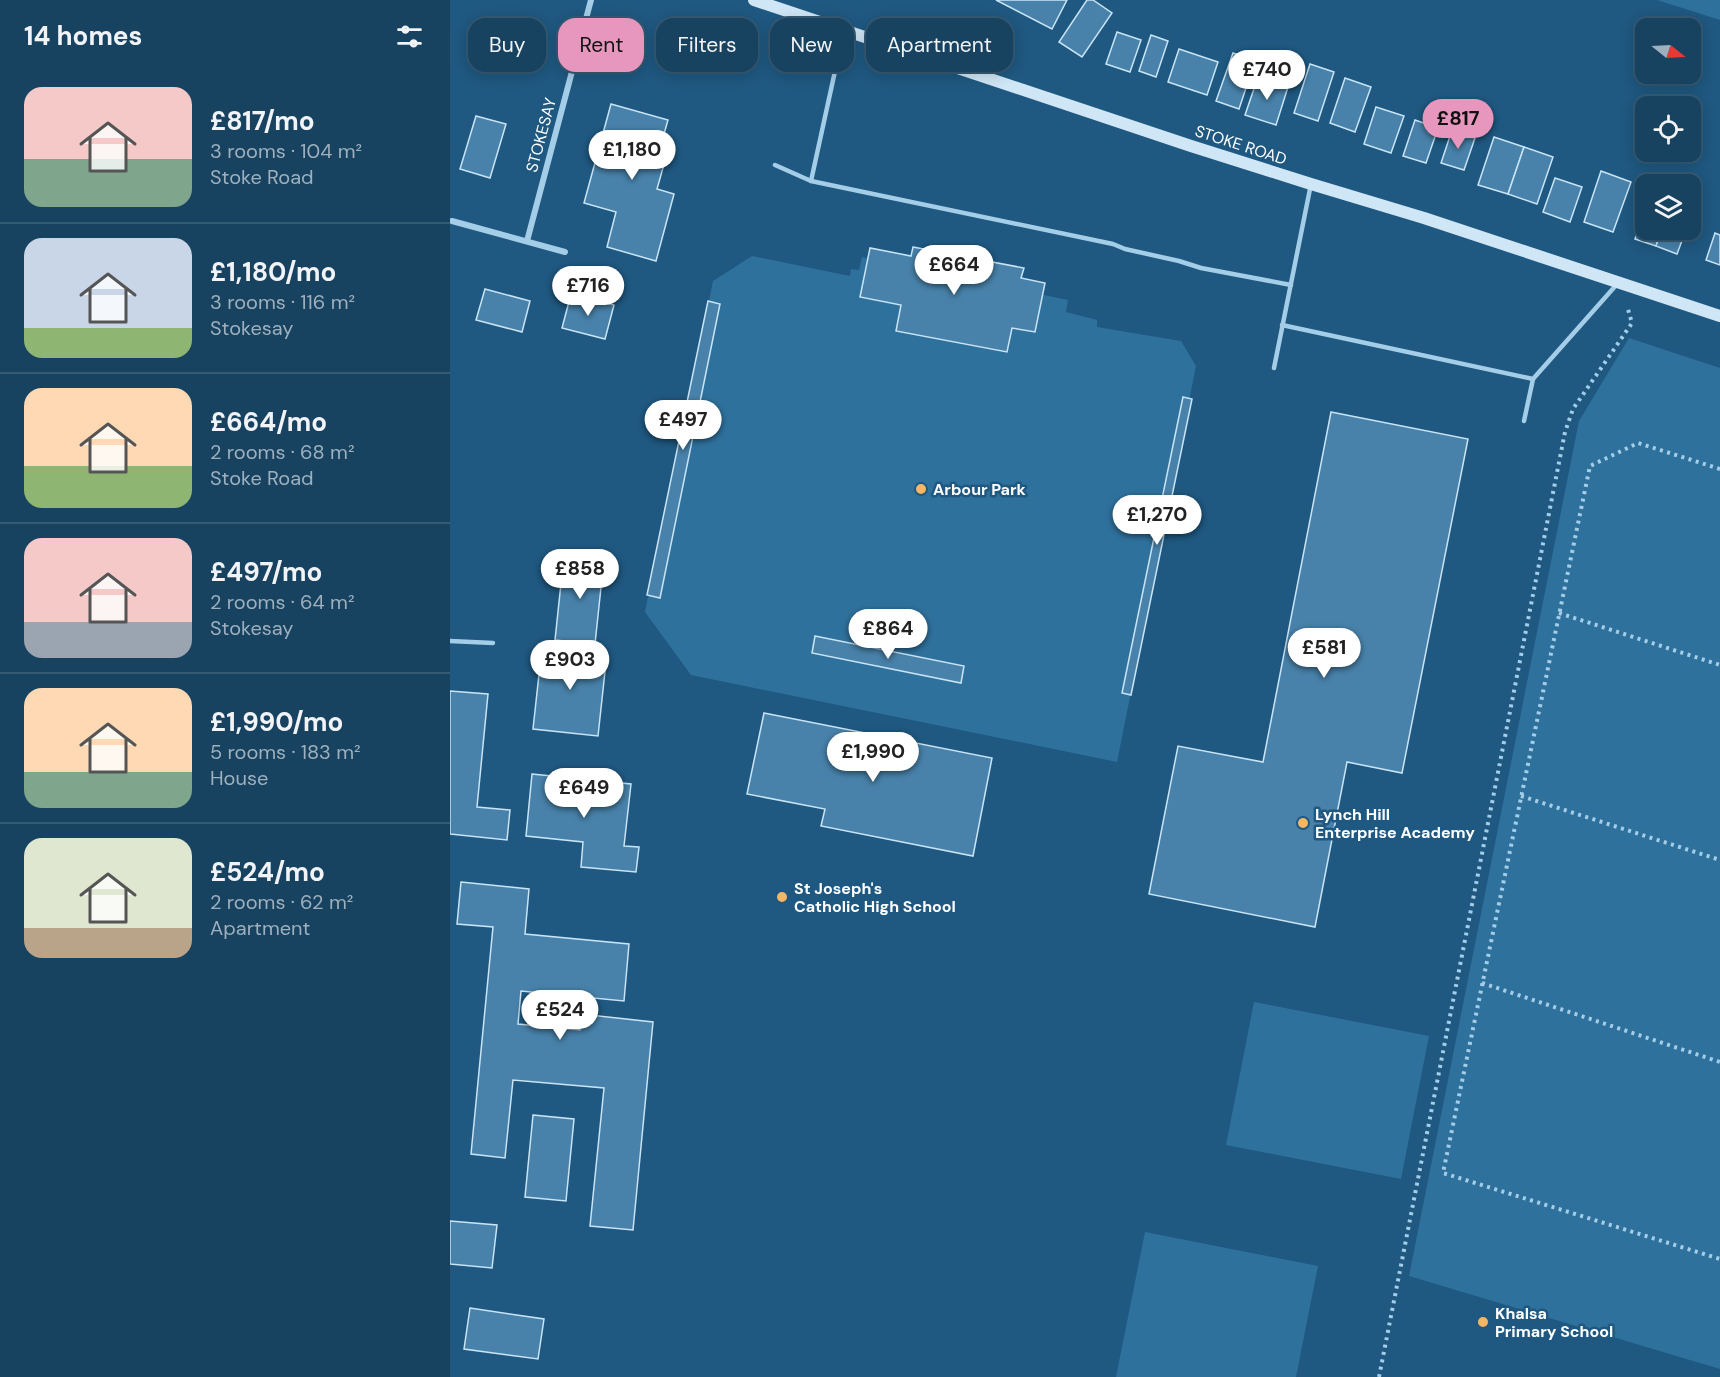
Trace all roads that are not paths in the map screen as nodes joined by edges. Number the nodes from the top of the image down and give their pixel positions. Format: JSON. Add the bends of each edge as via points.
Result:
{"nodes":[{"id":1,"x":591,"y":0,"type":"edge"},
{"id":2,"x":754,"y":0,"type":"edge"},
{"id":3,"x":808,"y":18,"type":"edge"},
{"id":4,"x":854,"y":33,"type":"edge"},
{"id":5,"x":835,"y":72,"type":"edge"},
{"id":6,"x":775,"y":165,"type":"dead end"},
{"id":7,"x":811,"y":181,"type":"junction"},
{"id":8,"x":1311,"y":184,"type":"junction"},
{"id":9,"x":452,"y":221,"type":"dead end"},
{"id":10,"x":527,"y":241,"type":"junction"},
{"id":11,"x":565,"y":252,"type":"dead end"},
{"id":12,"x":1620,"y":282,"type":"junction"},
{"id":13,"x":1291,"y":285,"type":"junction"},
{"id":14,"x":1720,"y":316,"type":"edge"},
{"id":15,"x":1282,"y":325,"type":"junction"},
{"id":16,"x":1274,"y":368,"type":"dead end"},
{"id":17,"x":1533,"y":379,"type":"junction"},
{"id":18,"x":1524,"y":421,"type":"dead end"},
{"id":19,"x":450,"y":641,"type":"edge"},
{"id":20,"x":494,"y":643,"type":"dead end"}],
"edges":[{"from":1,"to":10,"type":"street","name":"STOKESAY"},
{"from":2,"to":3,"type":"main road","name":"STOKE ROAD"},
{"from":4,"to":8,"type":"main road","name":"STOKE ROAD"},
{"from":5,"to":7,"type":"lane"},
{"from":6,"to":7,"type":"lane"},
{"from":7,"to":13,"type":"lane"},
{"from":8,"to":12,"type":"main road","name":"STOKE ROAD"},
{"from":8,"to":13,"type":"lane"},
{"from":9,"to":10,"type":"street"},
{"from":10,"to":11,"type":"street"},
{"from":12,"to":14,"type":"main road","name":"STOKE ROAD"},
{"from":12,"to":17,"type":"lane"},
{"from":13,"to":15,"type":"lane"},
{"from":15,"to":16,"type":"lane"},
{"from":15,"to":17,"type":"lane"},
{"from":17,"to":18,"type":"lane"},
{"from":19,"to":20,"type":"lane"}]}
